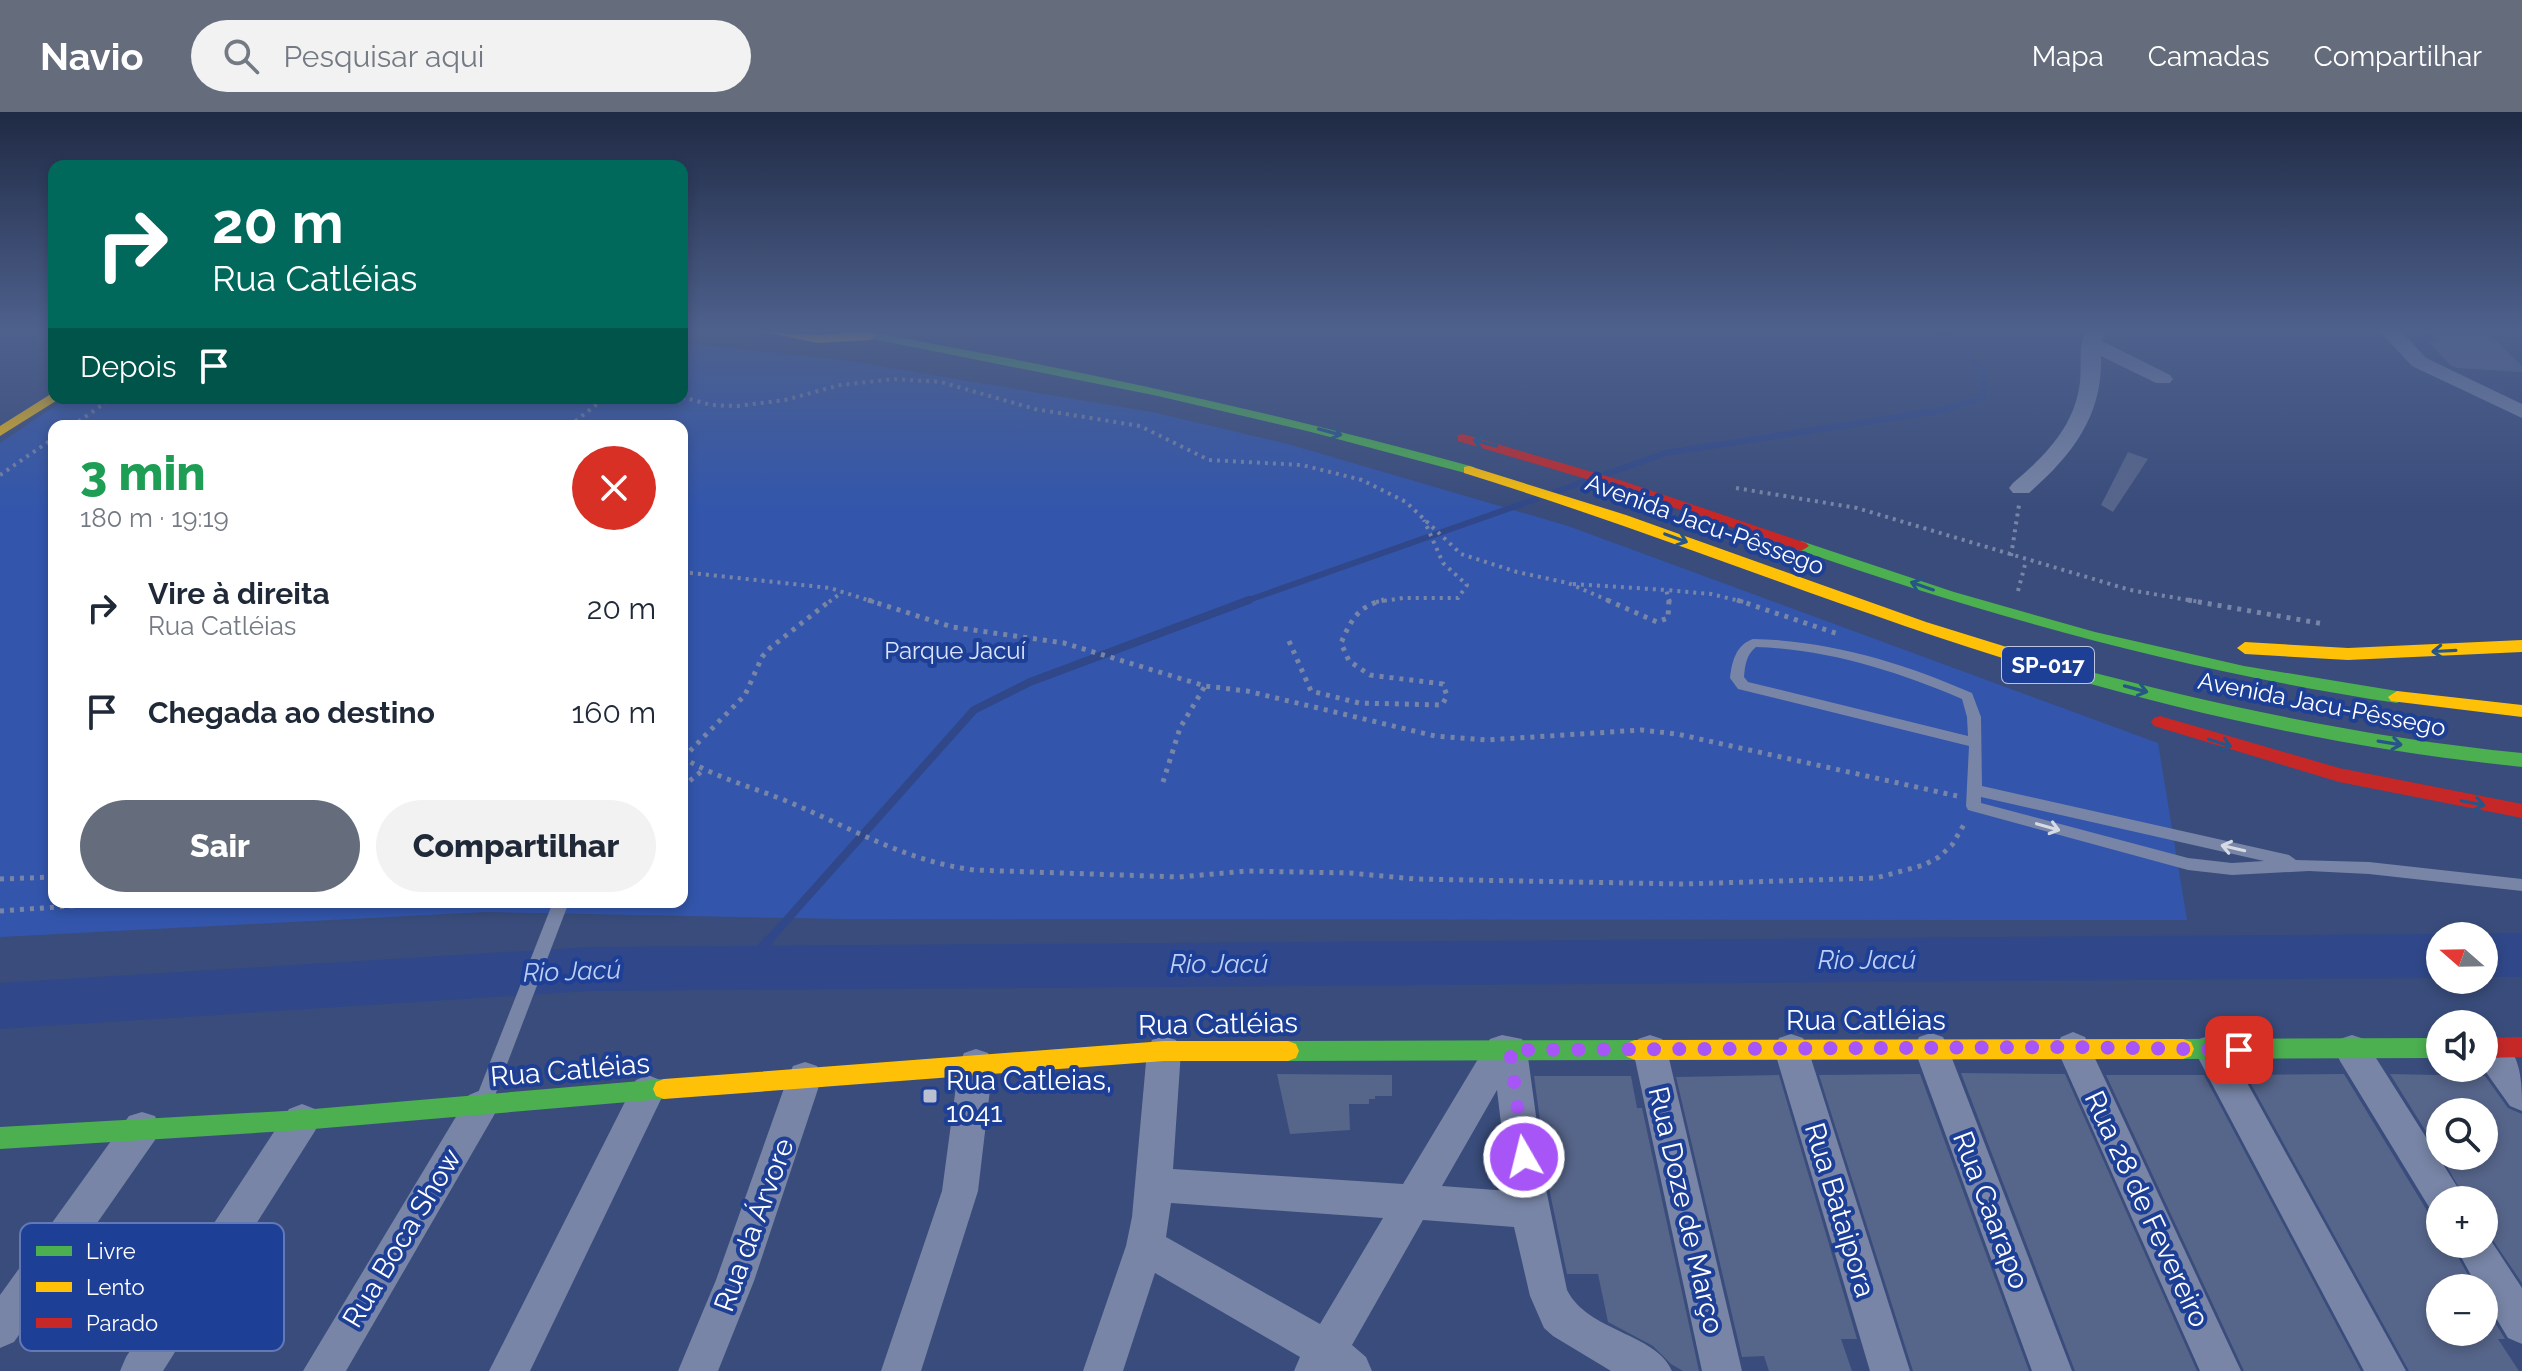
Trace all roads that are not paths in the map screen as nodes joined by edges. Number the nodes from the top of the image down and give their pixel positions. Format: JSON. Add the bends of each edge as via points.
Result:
{"nodes":[{"id":1,"x":1153,"y":391,"type":"edge"},
{"id":2,"x":2089,"y":391,"type":"edge"},
{"id":3,"x":2480,"y":391,"type":"edge"},
{"id":4,"x":48,"y":400,"type":"edge"},
{"id":5,"x":2522,"y":412,"type":"edge"},
{"id":6,"x":0,"y":432,"type":"edge"},
{"id":7,"x":1440,"y":432,"type":"dead end"},
{"id":8,"x":2021,"y":488,"type":"road end"},
{"id":9,"x":1952,"y":596,"type":"junction"},
{"id":10,"x":1912,"y":624,"type":"junction"},
{"id":11,"x":2148,"y":631,"type":"dead end"},
{"id":12,"x":2223,"y":645,"type":"dead end"},
{"id":13,"x":2522,"y":646,"type":"edge"},
{"id":14,"x":2090,"y":697,"type":"dead end"},
{"id":15,"x":2522,"y":711,"type":"edge"},
{"id":16,"x":2145,"y":718,"type":"dead end"},
{"id":17,"x":1973,"y":742,"type":"junction"},
{"id":18,"x":2516,"y":759,"type":"edge"},
{"id":19,"x":1974,"y":799,"type":"junction"},
{"id":20,"x":2522,"y":811,"type":"edge"},
{"id":21,"x":2309,"y":865,"type":"junction"},
{"id":22,"x":2522,"y":885,"type":"edge"},
{"id":23,"x":558,"y":908,"type":"edge"},
{"id":24,"x":2073,"y":1047,"type":"junction"},
{"id":25,"x":1931,"y":1048,"type":"junction"},
{"id":26,"x":2426,"y":1048,"type":"edge"},
{"id":27,"x":2498,"y":1048,"type":"edge"},
{"id":28,"x":1791,"y":1049,"type":"junction"},
{"id":29,"x":1506,"y":1050,"type":"junction"},
{"id":30,"x":1650,"y":1050,"type":"junction"},
{"id":31,"x":2211,"y":1050,"type":"junction"},
{"id":32,"x":2352,"y":1050,"type":"junction"},
{"id":33,"x":1164,"y":1051,"type":"junction"},
{"id":34,"x":976,"y":1064,"type":"junction"},
{"id":35,"x":805,"y":1077,"type":"junction"},
{"id":36,"x":648,"y":1091,"type":"junction"},
{"id":37,"x":2522,"y":1095,"type":"edge"},
{"id":38,"x":481,"y":1106,"type":"junction"},
{"id":39,"x":302,"y":1120,"type":"junction"},
{"id":40,"x":142,"y":1128,"type":"junction"},
{"id":41,"x":0,"y":1138,"type":"edge"},
{"id":42,"x":1155,"y":1185,"type":"junction"},
{"id":43,"x":2436,"y":1186,"type":"edge"},
{"id":44,"x":1417,"y":1201,"type":"junction"},
{"id":45,"x":1531,"y":1210,"type":"junction"},
{"id":46,"x":75,"y":1223,"type":"edge"},
{"id":47,"x":236,"y":1223,"type":"edge"},
{"id":48,"x":1145,"y":1246,"type":"junction"},
{"id":49,"x":2482,"y":1258,"type":"edge"},
{"id":50,"x":20,"y":1300,"type":"edge"},
{"id":51,"x":2522,"y":1324,"type":"edge"},
{"id":52,"x":0,"y":1328,"type":"edge"},
{"id":53,"x":153,"y":1351,"type":"edge"},
{"id":54,"x":1331,"y":1364,"type":"edge"},
{"id":55,"x":140,"y":1371,"type":"edge"},
{"id":56,"x":323,"y":1371,"type":"edge"},
{"id":57,"x":509,"y":1371,"type":"edge"},
{"id":58,"x":698,"y":1371,"type":"edge"},
{"id":59,"x":901,"y":1371,"type":"edge"},
{"id":60,"x":1103,"y":1371,"type":"edge"},
{"id":61,"x":1652,"y":1371,"type":"edge"},
{"id":62,"x":1722,"y":1371,"type":"edge"},
{"id":63,"x":1890,"y":1371,"type":"edge"},
{"id":64,"x":2052,"y":1371,"type":"edge"},
{"id":65,"x":2221,"y":1371,"type":"edge"},
{"id":66,"x":2386,"y":1371,"type":"edge"}],
"edges":[{"from":1,"to":10,"type":"main road","name":"Avenida Jacu-Pêssego","number":"SP-017","one_way":true,"via":[[1507,480]]},
{"from":2,"to":8,"type":"street","via":[[2079,427]]},
{"from":3,"to":5,"type":"street"},
{"from":4,"to":6,"type":"main road"},
{"from":9,"to":7,"type":"main road","name":"Avenida Jacu-Pêssego","number":"SP-017","one_way":true,"via":[[1561,463]]},
{"from":9,"to":11,"type":"main road"},
{"from":9,"to":15,"type":"main road","name":"Avenida Jacu-Pêssego","number":"SP-017","via":[[2166,657],[2338,691]]},
{"from":10,"to":14,"type":"main road"},
{"from":10,"to":18,"type":"main road","name":"Avenida Jacu-Pêssego","number":"SP-017","one_way":true,"via":[[2235,714]]},
{"from":13,"to":12,"type":"main road","one_way":true,"via":[[2302,653]]},
{"from":16,"to":20,"type":"main road","one_way":true,"via":[[2370,783]]},
{"from":17,"to":17,"type":"lane","via":[[1972,703],[1963,694],[1803,647],[1753,643],[1743,653],[1737,678],[1743,686]]},
{"from":17,"to":19,"type":"lane"},
{"from":21,"to":19,"type":"lane","one_way":true},
{"from":19,"to":21,"type":"lane","one_way":true,"via":[[2188,864],[2232,869]]},
{"from":21,"to":22,"type":"lane"},
{"from":23,"to":38,"type":"lane"},
{"from":24,"to":25,"type":"main road","name":"Rua Catléias"},
{"from":24,"to":31,"type":"main road","name":"Rua Catléias"},
{"from":24,"to":65,"type":"street","name":"Rua 28 de Fevereiro"},
{"from":25,"to":28,"type":"main road","name":"Rua Catléias"},
{"from":25,"to":64,"type":"street","name":"Rua Caarapo"},
{"from":26,"to":32,"type":"main road","name":"Rua Catléias"},
{"from":27,"to":37,"type":"street"},
{"from":28,"to":30,"type":"main road","name":"Rua Catléias"},
{"from":28,"to":63,"type":"street","name":"Rua Bataipora"},
{"from":29,"to":30,"type":"main road","name":"Rua Catléias"},
{"from":29,"to":33,"type":"main road","name":"Rua Catléias"},
{"from":29,"to":44,"type":"street"},
{"from":29,"to":45,"type":"street"},
{"from":30,"to":62,"type":"street","name":"Rua Doze de Março"},
{"from":31,"to":32,"type":"main road","name":"Rua Catléias"},
{"from":31,"to":66,"type":"street"},
{"from":32,"to":43,"type":"street"},
{"from":33,"to":34,"type":"main road","name":"Rua Catléias"},
{"from":33,"to":42,"type":"street"},
{"from":34,"to":35,"type":"main road","name":"Rua Catléias"},
{"from":34,"to":59,"type":"street","via":[[960,1191]]},
{"from":35,"to":36,"type":"main road","name":"Rua Catléias"},
{"from":35,"to":58,"type":"street","name":"Rua da Árvore"},
{"from":36,"to":38,"type":"main road","name":"Rua Catléias"},
{"from":36,"to":57,"type":"street"},
{"from":38,"to":39,"type":"main road","name":"Rua Catléias"},
{"from":38,"to":56,"type":"street","name":"Rua Boca Show"},
{"from":39,"to":40,"type":"main road","name":"Rua Catléias"},
{"from":39,"to":47,"type":"street"},
{"from":40,"to":41,"type":"main road","name":"Rua Catléias"},
{"from":40,"to":46,"type":"street"},
{"from":42,"to":44,"type":"street"},
{"from":42,"to":48,"type":"street"},
{"from":44,"to":45,"type":"street"},
{"from":44,"to":54,"type":"street"},
{"from":45,"to":61,"type":"street","via":[[1555,1311]]},
{"from":48,"to":54,"type":"street"},
{"from":48,"to":60,"type":"street"},
{"from":49,"to":51,"type":"street"},
{"from":50,"to":52,"type":"street"},
{"from":53,"to":55,"type":"street"}]}
